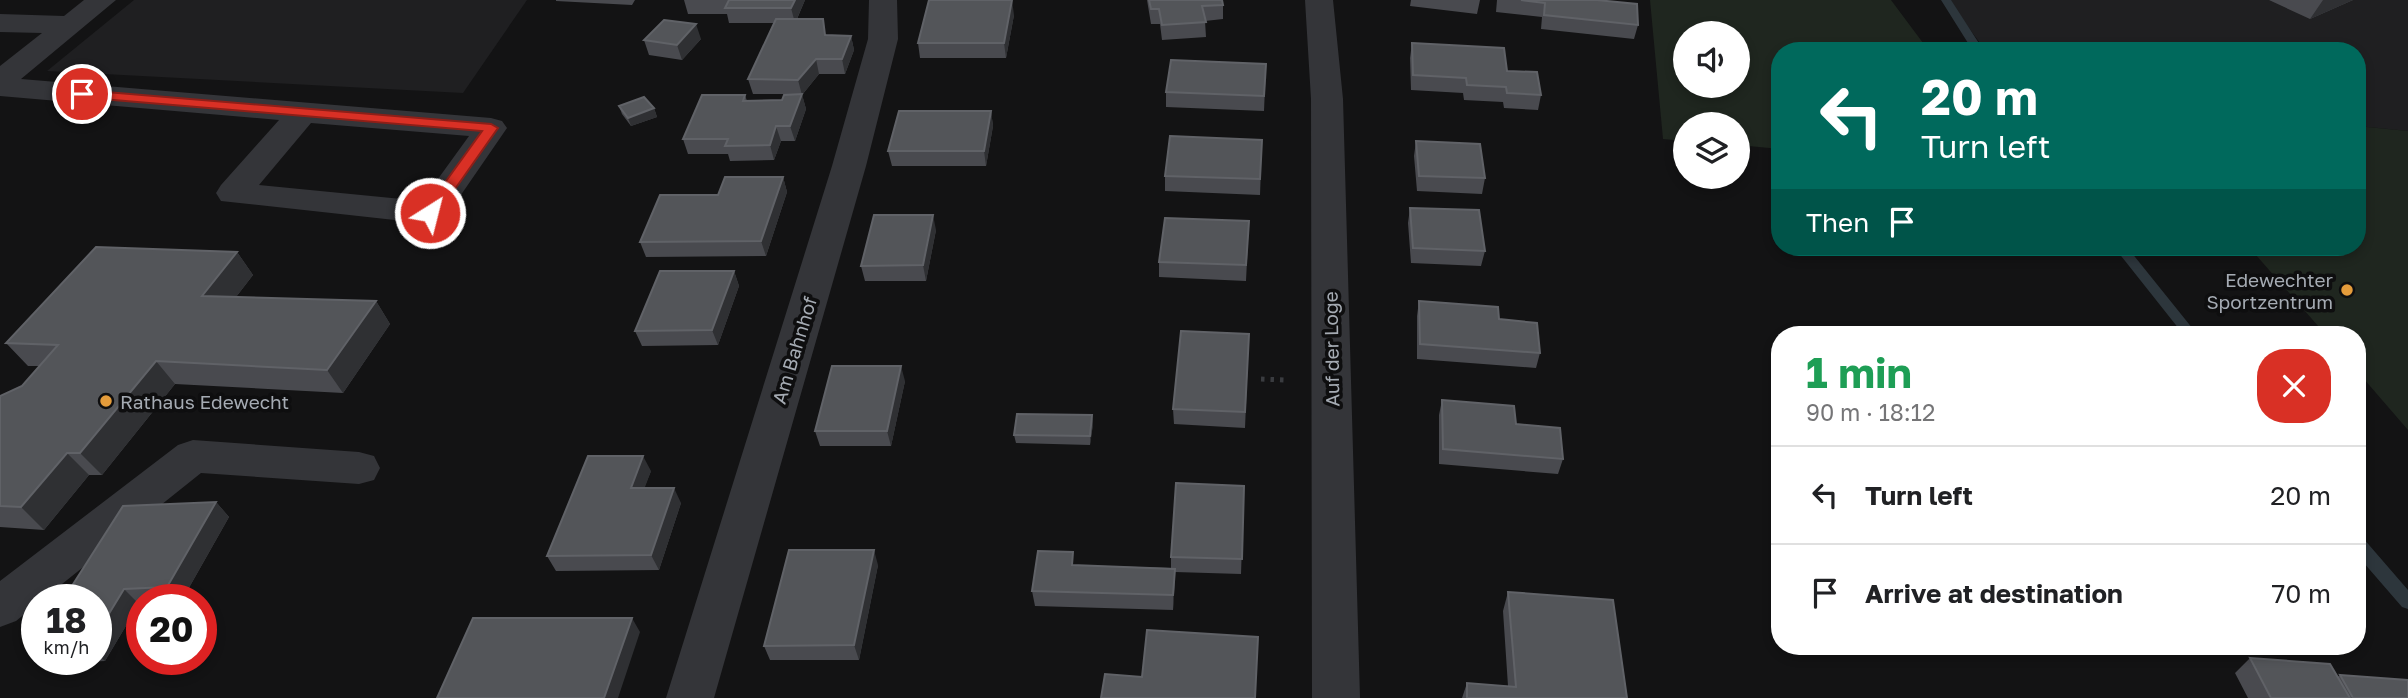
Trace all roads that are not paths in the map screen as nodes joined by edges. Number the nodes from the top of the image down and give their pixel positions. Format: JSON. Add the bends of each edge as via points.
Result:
{"nodes":[{"id":1,"x":102,"y":0,"type":"edge"},
{"id":2,"x":883,"y":0,"type":"edge"},
{"id":3,"x":1319,"y":0,"type":"edge"},
{"id":4,"x":0,"y":23,"type":"edge"},
{"id":5,"x":70,"y":25,"type":"junction"},
{"id":6,"x":0,"y":81,"type":"edge"},
{"id":7,"x":0,"y":87,"type":"edge"},
{"id":8,"x":303,"y":112,"type":"junction"},
{"id":9,"x":359,"y":468,"type":"dead end"},
{"id":10,"x":0,"y":607,"type":"edge"},
{"id":11,"x":690,"y":698,"type":"edge"},
{"id":12,"x":1336,"y":698,"type":"edge"}],
"edges":[{"from":1,"to":5,"type":"street"},
{"from":2,"to":11,"type":"street","name":"Am Bahnhof","via":[[883,39],[849,166]]},
{"from":3,"to":12,"type":"street","name":"Auf der Loge","via":[[1328,112]]},
{"from":4,"to":5,"type":"street"},
{"from":5,"to":6,"type":"street"},
{"from":7,"to":8,"type":"street"},
{"from":8,"to":8,"type":"street","via":[[344,115],[491,128],[430,213],[233,193]]},
{"from":9,"to":10,"type":"street","via":[[193,456]]}]}
